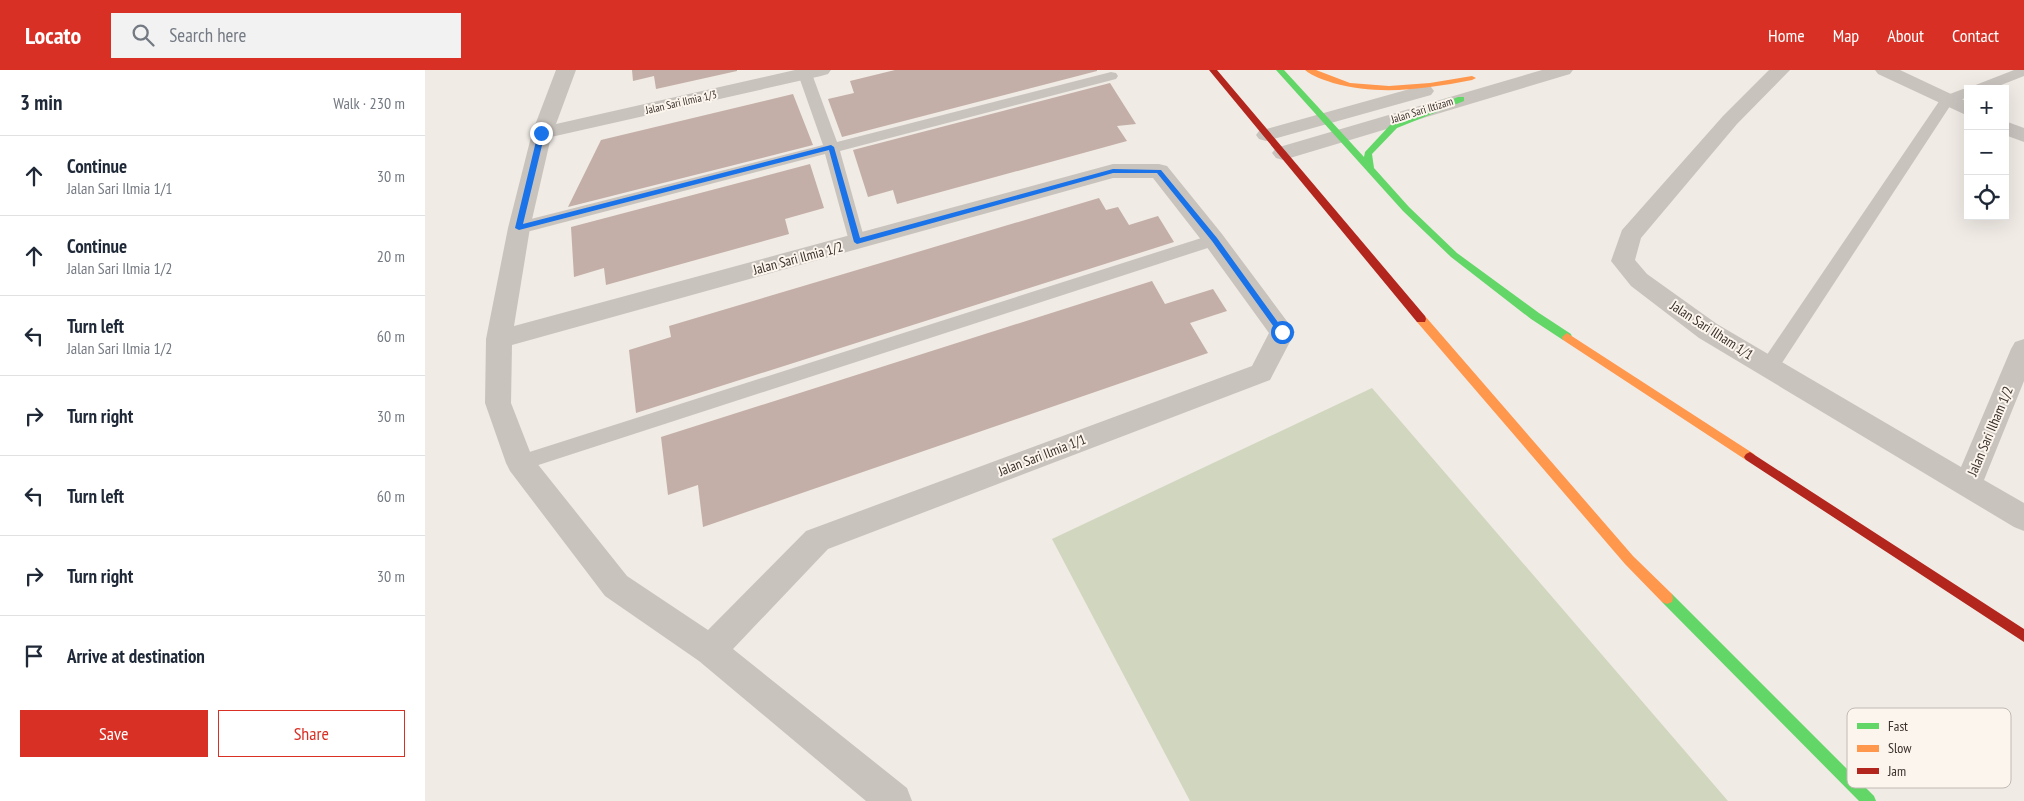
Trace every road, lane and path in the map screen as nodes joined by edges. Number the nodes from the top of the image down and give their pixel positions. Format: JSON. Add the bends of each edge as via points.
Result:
{"nodes":[{"id":1,"x":566,"y":70,"type":"edge"},
{"id":2,"x":1213,"y":70,"type":"edge"},
{"id":3,"x":1280,"y":70,"type":"edge"},
{"id":4,"x":1309,"y":70,"type":"edge"},
{"id":5,"x":1496,"y":70,"type":"edge"},
{"id":6,"x":1563,"y":70,"type":"edge"},
{"id":7,"x":1780,"y":70,"type":"edge"},
{"id":8,"x":1885,"y":70,"type":"edge"},
{"id":9,"x":2024,"y":71,"type":"edge"},
{"id":10,"x":813,"y":72,"type":"edge"},
{"id":11,"x":1111,"y":76,"type":"dead end"},
{"id":12,"x":1472,"y":78,"type":"junction"},
{"id":13,"x":1988,"y":85,"type":"edge"},
{"id":14,"x":1964,"y":94,"type":"edge"},
{"id":15,"x":1461,"y":99,"type":"junction"},
{"id":16,"x":1947,"y":100,"type":"junction"},
{"id":17,"x":1964,"y":108,"type":"edge"},
{"id":18,"x":1323,"y":118,"type":"junction"},
{"id":19,"x":2009,"y":129,"type":"edge"},
{"id":20,"x":541,"y":133,"type":"junction"},
{"id":21,"x":1265,"y":134,"type":"junction"},
{"id":22,"x":1339,"y":136,"type":"junction"},
{"id":23,"x":2024,"y":136,"type":"edge"},
{"id":24,"x":831,"y":147,"type":"junction"},
{"id":25,"x":1283,"y":153,"type":"junction"},
{"id":26,"x":1370,"y":168,"type":"junction"},
{"id":27,"x":519,"y":228,"type":"junction"},
{"id":28,"x":1214,"y":240,"type":"junction"},
{"id":29,"x":857,"y":242,"type":"junction"},
{"id":30,"x":499,"y":339,"type":"junction"},
{"id":31,"x":2024,"y":349,"type":"edge"},
{"id":32,"x":1769,"y":367,"type":"junction"},
{"id":33,"x":520,"y":463,"type":"junction"},
{"id":34,"x":1968,"y":485,"type":"junction"},
{"id":35,"x":2024,"y":518,"type":"edge"},
{"id":36,"x":2024,"y":636,"type":"edge"},
{"id":37,"x":710,"y":650,"type":"junction"},
{"id":38,"x":1847,"y":779,"type":"edge"},
{"id":39,"x":1856,"y":788,"type":"edge"},
{"id":40,"x":894,"y":801,"type":"edge"},
{"id":41,"x":1869,"y":801,"type":"edge"}],
"edges":[{"from":1,"to":20,"type":"street"},
{"from":2,"to":21,"type":"street"},
{"from":3,"to":18,"type":"street"},
{"from":4,"to":12,"type":"street","via":[[1344,84],[1375,90]]},
{"from":5,"to":12,"type":"street","name":"Jalan Sari Iltizam"},
{"from":6,"to":15,"type":"street","name":"Jalan Sari Iltizam"},
{"from":7,"to":32,"type":"street","name":"Jalan Sari Ilham 1/1","via":[[1731,120],[1630,236],[1623,261],[1639,280],[1700,325]]},
{"from":8,"to":16,"type":"street"},
{"from":9,"to":13,"type":"lane"},
{"from":10,"to":20,"type":"street","name":"Jalan Sari Ilmia 1/3"},
{"from":10,"to":24,"type":"lane"},
{"from":11,"to":24,"type":"lane"},
{"from":12,"to":18,"type":"street","name":"Jalan Sari Iltizam"},
{"from":14,"to":16,"type":"lane"},
{"from":15,"to":22,"type":"street","name":"Jalan Sari Iltizam"},
{"from":15,"to":26,"type":"street","via":[[1394,126],[1368,154]]},
{"from":16,"to":17,"type":"street"},
{"from":16,"to":32,"type":"lane"},
{"from":18,"to":21,"type":"street","name":"Jalan Sari Iltizam"},
{"from":18,"to":22,"type":"street"},
{"from":19,"to":23,"type":"street"},
{"from":20,"to":27,"type":"street"},
{"from":21,"to":25,"type":"street"},
{"from":22,"to":25,"type":"street","name":"Jalan Sari Iltizam"},
{"from":22,"to":26,"type":"street"},
{"from":24,"to":27,"type":"lane"},
{"from":24,"to":29,"type":"lane"},
{"from":25,"to":38,"type":"street","via":[[1398,293],[1629,560]]},
{"from":26,"to":36,"type":"street","via":[[1406,209],[1454,254],[1535,316]]},
{"from":27,"to":30,"type":"street"},
{"from":28,"to":29,"type":"street","name":"Jalan Sari Ilmia 1/2","via":[[1159,171],[1113,171]]},
{"from":28,"to":33,"type":"lane"},
{"from":28,"to":37,"type":"street","name":"Jalan Sari Ilmia 1/1","via":[[1282,332],[1261,373],[817,540]]},
{"from":29,"to":30,"type":"street","name":"Jalan Sari Ilmia 1/2"},
{"from":30,"to":33,"type":"street","via":[[498,403]]},
{"from":31,"to":34,"type":"street","name":"Jalan Sari Ilham 1/2"},
{"from":32,"to":34,"type":"street","name":"Jalan Sari Ilham 1/1"},
{"from":33,"to":37,"type":"street","via":[[616,586]]},
{"from":34,"to":35,"type":"street","name":"Jalan Sari Ilham 1/1"},
{"from":37,"to":40,"type":"street"},
{"from":39,"to":41,"type":"street"}]}
